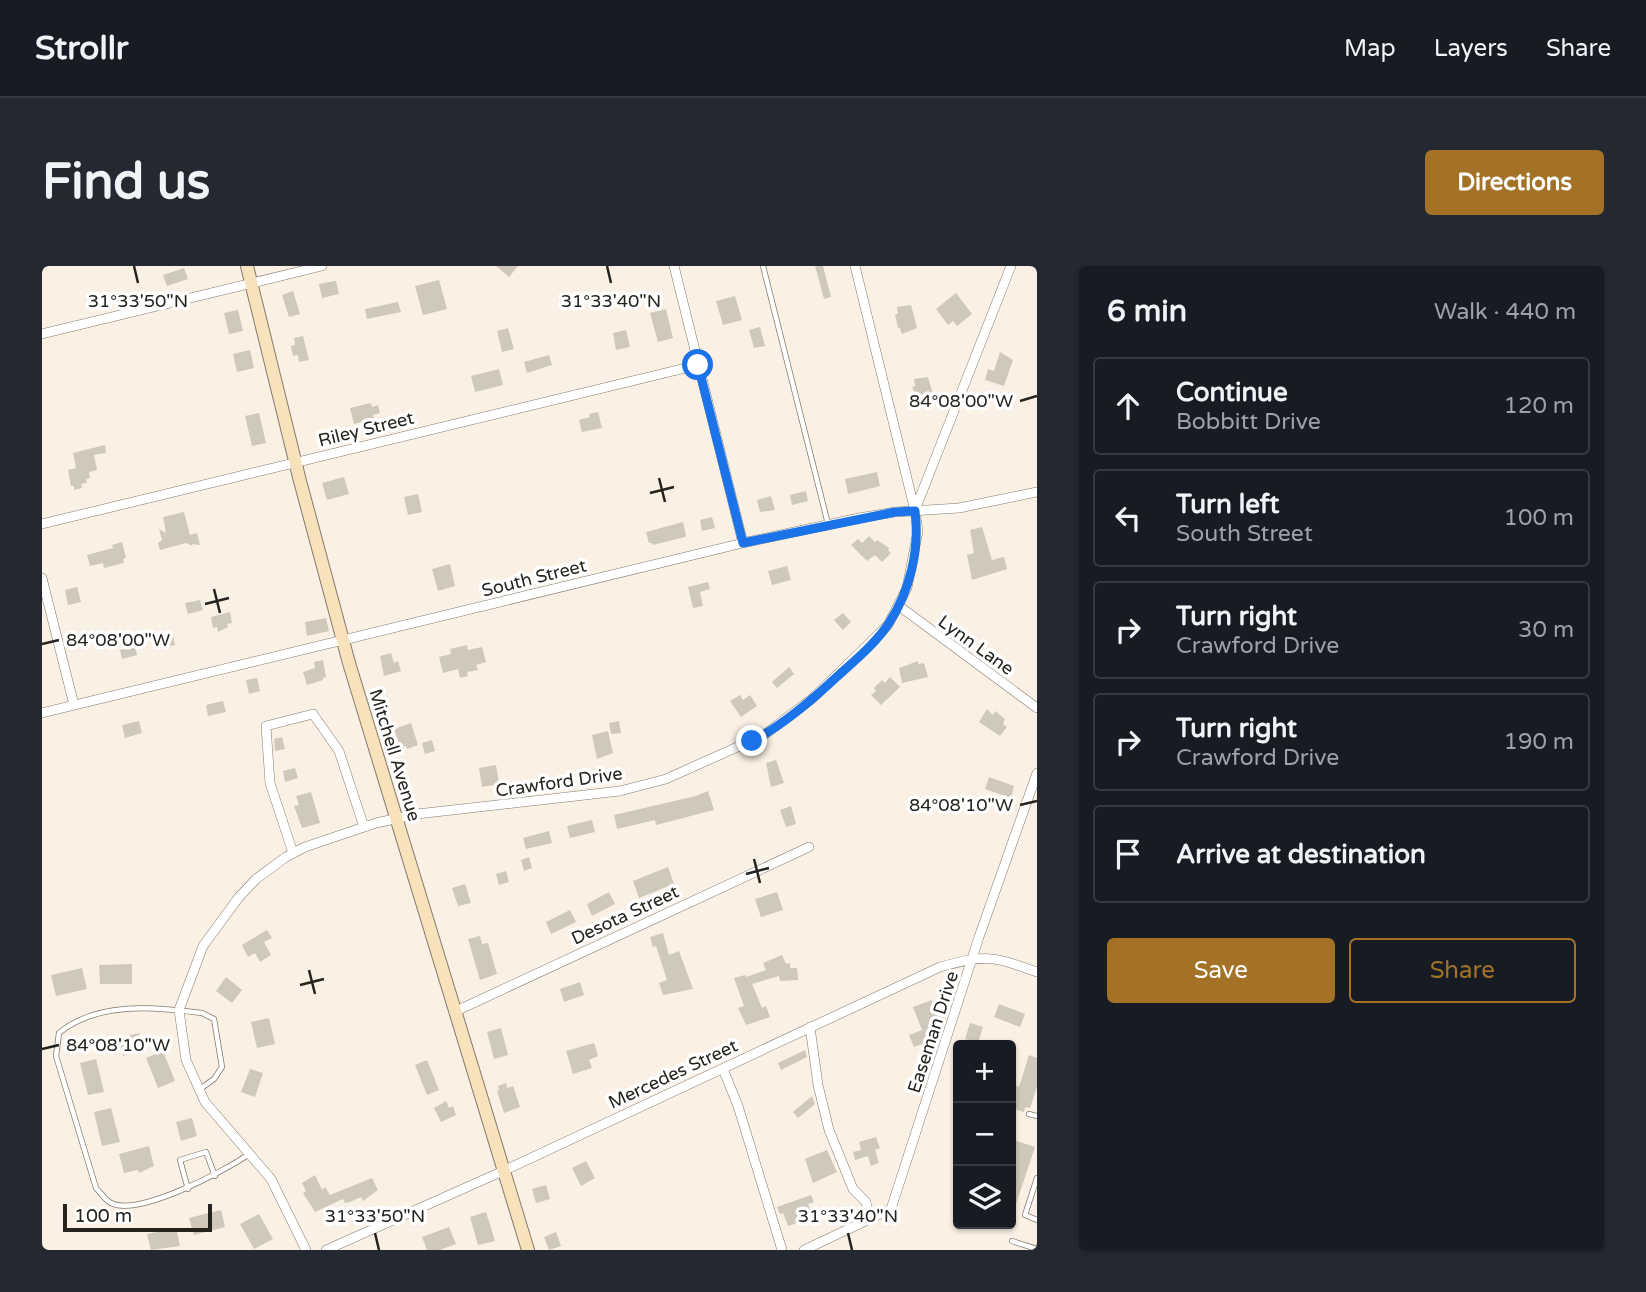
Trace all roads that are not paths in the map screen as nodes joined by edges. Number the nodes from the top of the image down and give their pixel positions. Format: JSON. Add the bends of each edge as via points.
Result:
{"nodes":[{"id":1,"x":247,"y":266,"type":"edge"},
{"id":2,"x":322,"y":266,"type":"edge"},
{"id":3,"x":674,"y":266,"type":"edge"},
{"id":4,"x":763,"y":266,"type":"edge"},
{"id":5,"x":855,"y":266,"type":"edge"},
{"id":6,"x":1011,"y":266,"type":"edge"},
{"id":7,"x":250,"y":283,"type":"junction"},
{"id":8,"x":42,"y":334,"type":"edge"},
{"id":9,"x":698,"y":365,"type":"junction"},
{"id":10,"x":296,"y":462,"type":"junction"},
{"id":11,"x":1037,"y":492,"type":"edge"},
{"id":12,"x":915,"y":511,"type":"junction"},
{"id":13,"x":42,"y":524,"type":"edge"},
{"id":14,"x":828,"y":525,"type":"junction"},
{"id":15,"x":743,"y":543,"type":"junction"},
{"id":16,"x":42,"y":578,"type":"edge"},
{"id":17,"x":898,"y":606,"type":"junction"},
{"id":18,"x":343,"y":640,"type":"junction"},
{"id":19,"x":74,"y":705,"type":"junction"},
{"id":20,"x":1037,"y":708,"type":"edge"},
{"id":21,"x":42,"y":713,"type":"edge"},
{"id":22,"x":1036,"y":777,"type":"edge"},
{"id":23,"x":396,"y":819,"type":"junction"},
{"id":24,"x":365,"y":827,"type":"junction"},
{"id":25,"x":809,"y":847,"type":"dead end"},
{"id":26,"x":293,"y":853,"type":"junction"},
{"id":27,"x":974,"y":957,"type":"junction"},
{"id":28,"x":1037,"y":972,"type":"edge"},
{"id":29,"x":179,"y":1010,"type":"junction"},
{"id":30,"x":454,"y":1012,"type":"junction"},
{"id":31,"x":810,"y":1027,"type":"junction"},
{"id":32,"x":723,"y":1069,"type":"junction"},
{"id":33,"x":199,"y":1090,"type":"junction"},
{"id":34,"x":1029,"y":1114,"type":"dead end"},
{"id":35,"x":1037,"y":1116,"type":"edge"},
{"id":36,"x":250,"y":1154,"type":"junction"},
{"id":37,"x":503,"y":1171,"type":"junction"},
{"id":38,"x":215,"y":1176,"type":"junction"},
{"id":39,"x":1037,"y":1178,"type":"edge"},
{"id":40,"x":188,"y":1189,"type":"junction"},
{"id":41,"x":869,"y":1219,"type":"junction"},
{"id":42,"x":1037,"y":1220,"type":"edge"},
{"id":43,"x":1012,"y":1241,"type":"dead end"},
{"id":44,"x":1037,"y":1249,"type":"edge"},
{"id":45,"x":306,"y":1250,"type":"edge"},
{"id":46,"x":326,"y":1250,"type":"edge"},
{"id":47,"x":528,"y":1250,"type":"edge"},
{"id":48,"x":782,"y":1250,"type":"edge"},
{"id":49,"x":804,"y":1250,"type":"edge"}],
"edges":[{"from":1,"to":7,"type":"street","name":"Mitchell Avenue"},
{"from":2,"to":7,"type":"street"},
{"from":3,"to":9,"type":"street"},
{"from":4,"to":14,"type":"lane"},
{"from":5,"to":12,"type":"street","name":"Crawford Drive"},
{"from":6,"to":12,"type":"street"},
{"from":7,"to":8,"type":"street"},
{"from":7,"to":10,"type":"street","name":"Mitchell Avenue"},
{"from":9,"to":10,"type":"street","name":"Riley Street"},
{"from":9,"to":15,"type":"street"},
{"from":10,"to":13,"type":"street","name":"Riley Street"},
{"from":10,"to":18,"type":"street","name":"Mitchell Avenue"},
{"from":11,"to":12,"type":"street","name":"South Street","via":[[959,508]]},
{"from":12,"to":14,"type":"street","name":"South Street"},
{"from":12,"to":17,"type":"street","name":"Crawford Drive","via":[[916,546]]},
{"from":14,"to":15,"type":"street","name":"South Street"},
{"from":15,"to":18,"type":"street","name":"South Street"},
{"from":16,"to":19,"type":"street"},
{"from":17,"to":20,"type":"street","name":"Lynn Lane"},
{"from":17,"to":23,"type":"street","name":"Crawford Drive","via":[[888,625],[813,698],[765,735],[717,758],[620,791]]},
{"from":18,"to":19,"type":"street","name":"South Street"},
{"from":18,"to":23,"type":"street","name":"Mitchell Avenue"},
{"from":19,"to":21,"type":"street","name":"South Street"},
{"from":22,"to":27,"type":"street","name":"Easeman Drive"},
{"from":23,"to":24,"type":"street","name":"Crawford Drive"},
{"from":23,"to":30,"type":"street","name":"Mitchell Avenue"},
{"from":24,"to":26,"type":"street","name":"Crawford Drive"},
{"from":24,"to":26,"type":"street","via":[[339,751],[313,714],[266,726],[270,783]]},
{"from":25,"to":30,"type":"street","name":"Desota Street"},
{"from":26,"to":29,"type":"street","name":"Crawford Drive","via":[[256,878],[217,924],[203,946]]},
{"from":27,"to":28,"type":"street","name":"Mercedes Street"},
{"from":27,"to":31,"type":"street","name":"Mercedes Street","via":[[940,967]]},
{"from":27,"to":41,"type":"street","name":"Easeman Drive","via":[[891,1209]]},
{"from":29,"to":33,"type":"street","name":"Crawford Drive","via":[[186,1060]]},
{"from":29,"to":33,"type":"lane","via":[[214,1019],[222,1067]]},
{"from":29,"to":40,"type":"lane","via":[[118,1008],[74,1021],[59,1033],[56,1056],[96,1188],[111,1203],[127,1207]]},
{"from":30,"to":37,"type":"street","name":"Mitchell Avenue"},
{"from":31,"to":32,"type":"street","name":"Mercedes Street"},
{"from":31,"to":41,"type":"street","via":[[829,1129],[853,1189],[866,1202]]},
{"from":32,"to":37,"type":"street","name":"Mercedes Street"},
{"from":32,"to":48,"type":"street"},
{"from":33,"to":36,"type":"street","name":"Crawford Drive"},
{"from":34,"to":35,"type":"lane"},
{"from":36,"to":38,"type":"lane"},
{"from":36,"to":45,"type":"street","name":"Crawford Drive","via":[[279,1193]]},
{"from":37,"to":46,"type":"street","name":"Mercedes Street"},
{"from":37,"to":47,"type":"street","name":"Mitchell Avenue"},
{"from":38,"to":40,"type":"lane"},
{"from":38,"to":40,"type":"lane","via":[[206,1152],[180,1160]]},
{"from":39,"to":42,"type":"lane","via":[[1025,1215]]},
{"from":41,"to":49,"type":"street","name":"Easeman Drive"},
{"from":43,"to":44,"type":"lane"}]}
